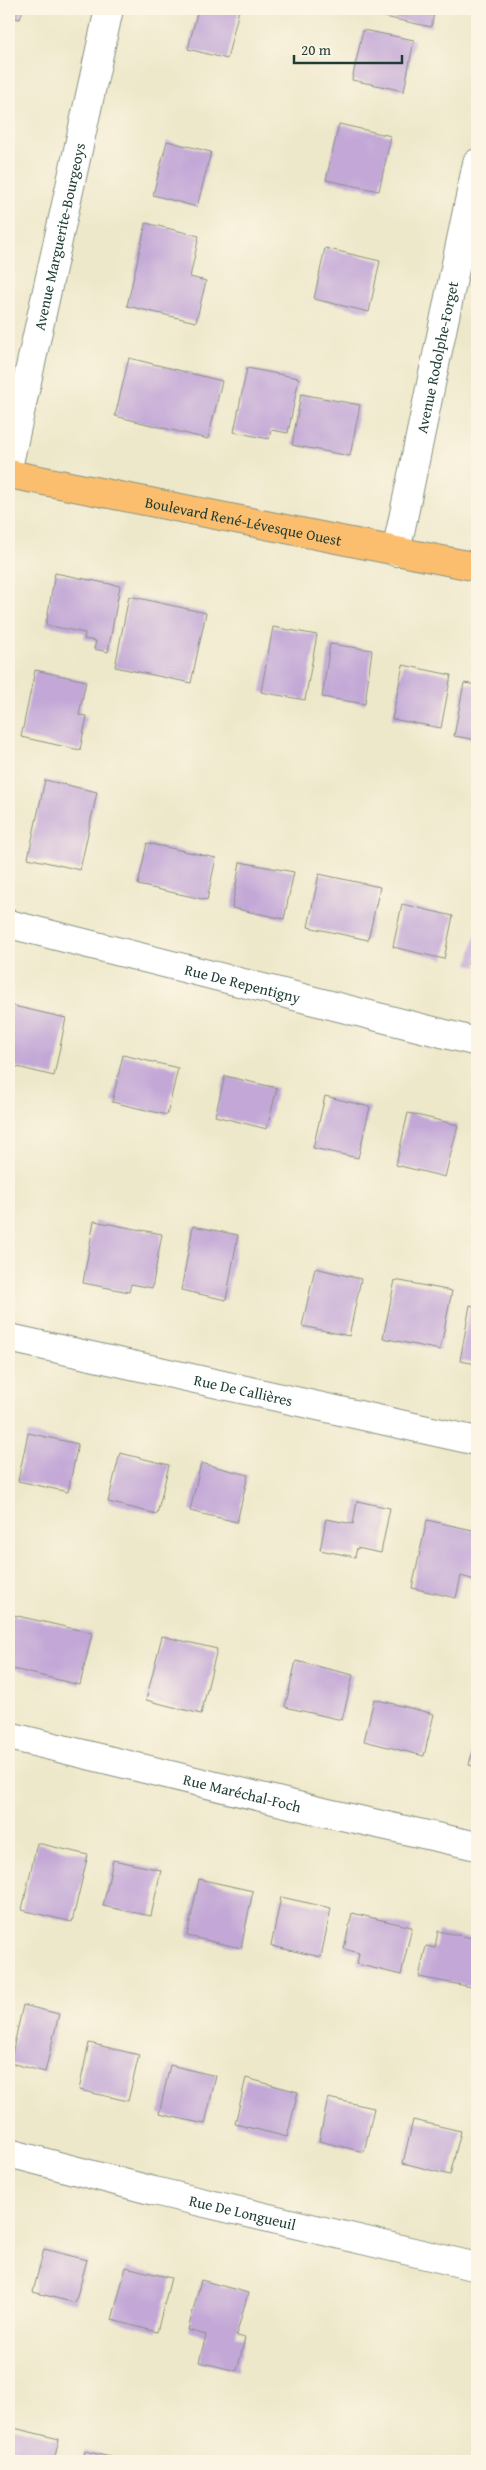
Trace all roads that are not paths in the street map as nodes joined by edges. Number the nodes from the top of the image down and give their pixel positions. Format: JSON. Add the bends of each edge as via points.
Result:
{"nodes":[{"id":1,"x":109,"y":9,"type":"edge"},
{"id":2,"x":477,"y":163,"type":"edge"},
{"id":3,"x":9,"y":463,"type":"edge"},
{"id":4,"x":9,"y":474,"type":"edge"},
{"id":5,"x":396,"y":552,"type":"junction"},
{"id":6,"x":477,"y":567,"type":"edge"},
{"id":7,"x":9,"y":924,"type":"edge"},
{"id":8,"x":477,"y":1042,"type":"edge"},
{"id":9,"x":9,"y":1338,"type":"edge"},
{"id":10,"x":477,"y":1441,"type":"edge"},
{"id":11,"x":9,"y":1736,"type":"edge"},
{"id":12,"x":477,"y":1846,"type":"edge"},
{"id":13,"x":9,"y":2153,"type":"edge"},
{"id":14,"x":477,"y":2267,"type":"edge"}],
"edges":[{"from":1,"to":3,"type":"street","name":"Avenue Marguerite-Bourgeoys"},
{"from":2,"to":5,"type":"street","name":"Avenue Rodolphe-Forget"},
{"from":4,"to":5,"type":"main road","name":"Boulevard René-Lévesque Ouest"},
{"from":5,"to":6,"type":"main road","name":"Boulevard René-Lévesque Ouest"},
{"from":7,"to":8,"type":"street","name":"Rue De Repentigny"},
{"from":9,"to":10,"type":"street","name":"Rue De Callières"},
{"from":11,"to":12,"type":"street","name":"Rue Maréchal-Foch"},
{"from":13,"to":14,"type":"street","name":"Rue De Longueuil","via":[[154,2191]]}]}
